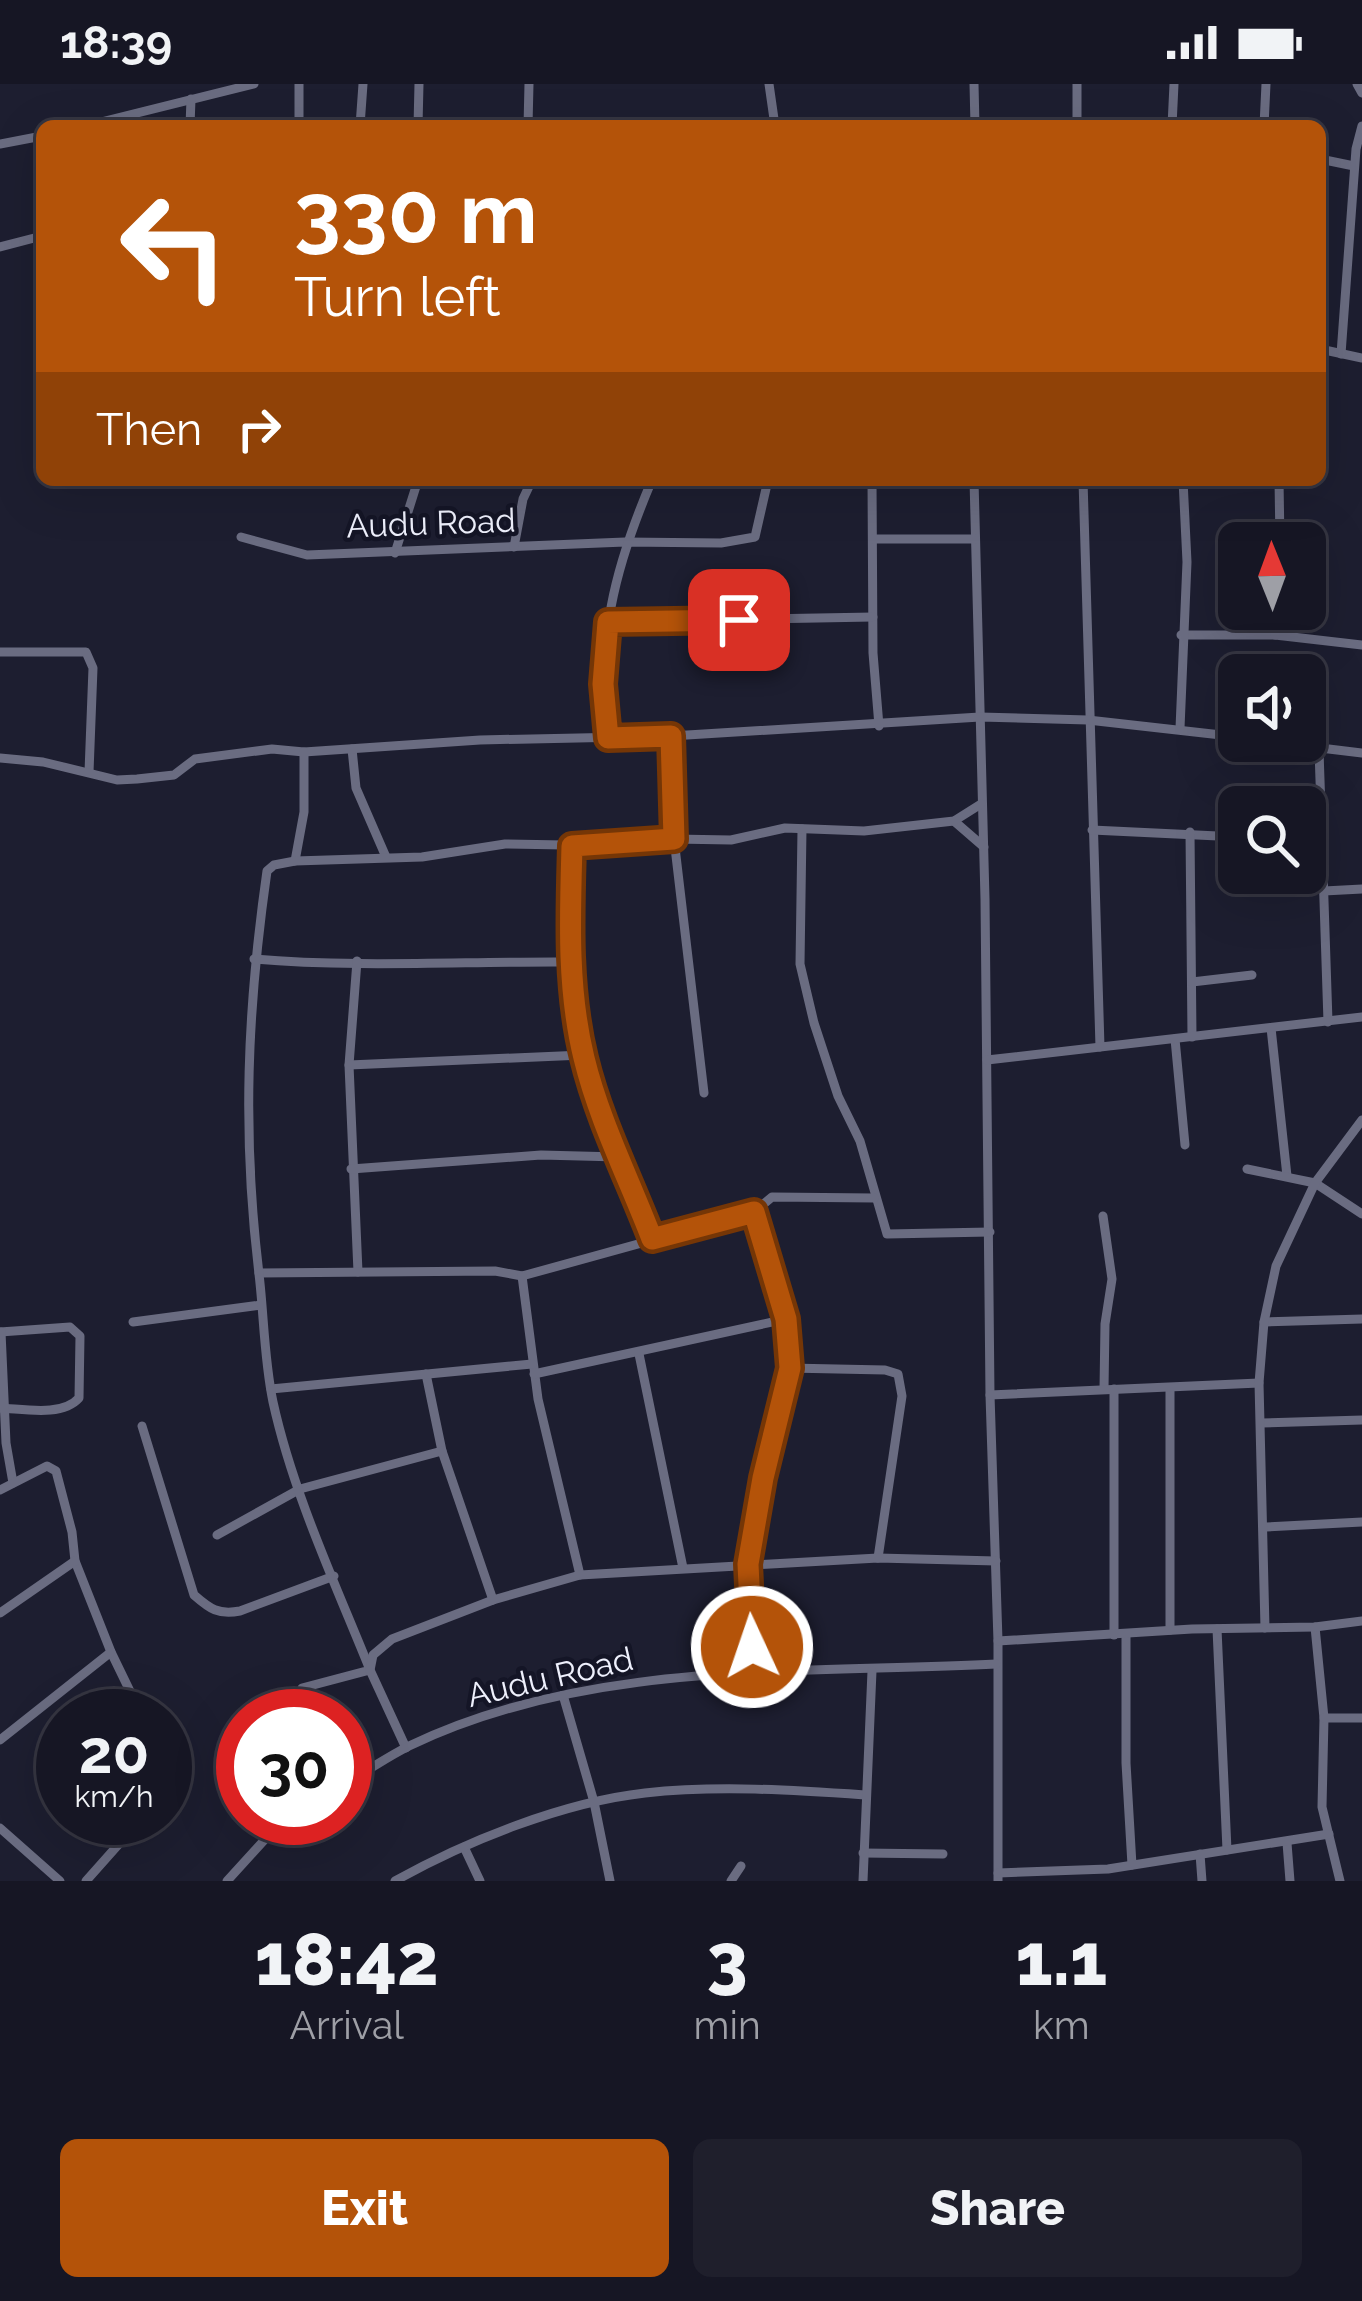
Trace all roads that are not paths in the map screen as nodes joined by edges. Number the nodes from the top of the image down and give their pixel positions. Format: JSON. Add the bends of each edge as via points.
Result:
{"nodes":[{"id":1,"x":254,"y":84,"type":"edge"},
{"id":2,"x":299,"y":84,"type":"edge"},
{"id":3,"x":363,"y":84,"type":"edge"},
{"id":4,"x":419,"y":84,"type":"edge"},
{"id":5,"x":529,"y":84,"type":"edge"},
{"id":6,"x":770,"y":84,"type":"edge"},
{"id":7,"x":974,"y":84,"type":"edge"},
{"id":8,"x":1077,"y":84,"type":"edge"},
{"id":9,"x":1174,"y":84,"type":"edge"},
{"id":10,"x":1266,"y":84,"type":"edge"},
{"id":11,"x":1357,"y":84,"type":"edge"},
{"id":12,"x":1362,"y":93,"type":"edge"},
{"id":13,"x":191,"y":99,"type":"junction"},
{"id":14,"x":109,"y":120,"type":"edge"},
{"id":15,"x":190,"y":120,"type":"edge"},
{"id":16,"x":299,"y":120,"type":"edge"},
{"id":17,"x":360,"y":120,"type":"edge"},
{"id":18,"x":418,"y":120,"type":"edge"},
{"id":19,"x":528,"y":120,"type":"edge"},
{"id":20,"x":774,"y":120,"type":"edge"},
{"id":21,"x":975,"y":120,"type":"edge"},
{"id":22,"x":1078,"y":120,"type":"edge"},
{"id":23,"x":1172,"y":120,"type":"edge"},
{"id":24,"x":1264,"y":120,"type":"edge"},
{"id":25,"x":1362,"y":126,"type":"edge"},
{"id":26,"x":36,"y":137,"type":"edge"},
{"id":27,"x":0,"y":144,"type":"edge"},
{"id":28,"x":1326,"y":160,"type":"edge"},
{"id":29,"x":1354,"y":166,"type":"junction"},
{"id":30,"x":36,"y":238,"type":"edge"},
{"id":31,"x":0,"y":247,"type":"edge"},
{"id":32,"x":1326,"y":350,"type":"edge"},
{"id":33,"x":1341,"y":354,"type":"junction"},
{"id":34,"x":1362,"y":358,"type":"edge"},
{"id":35,"x":416,"y":486,"type":"edge"},
{"id":36,"x":529,"y":486,"type":"edge"},
{"id":37,"x":649,"y":486,"type":"edge"},
{"id":38,"x":767,"y":486,"type":"edge"},
{"id":39,"x":872,"y":486,"type":"edge"},
{"id":40,"x":974,"y":486,"type":"edge"},
{"id":41,"x":1083,"y":486,"type":"edge"},
{"id":42,"x":1183,"y":486,"type":"edge"},
{"id":43,"x":1279,"y":486,"type":"edge"},
{"id":44,"x":1280,"y":522,"type":"edge"},
{"id":45,"x":241,"y":537,"type":"dead end"},
{"id":46,"x":873,"y":539,"type":"junction"},
{"id":47,"x":975,"y":539,"type":"junction"},
{"id":48,"x":625,"y":542,"type":"junction"},
{"id":49,"x":514,"y":547,"type":"junction"},
{"id":50,"x":395,"y":554,"type":"junction"},
{"id":51,"x":873,"y":617,"type":"junction"},
{"id":52,"x":608,"y":622,"type":"junction"},
{"id":53,"x":1276,"y":630,"type":"edge"},
{"id":54,"x":1181,"y":634,"type":"junction"},
{"id":55,"x":1275,"y":635,"type":"junction"},
{"id":56,"x":1362,"y":645,"type":"edge"},
{"id":57,"x":0,"y":652,"type":"edge"},
{"id":58,"x":980,"y":717,"type":"junction"},
{"id":59,"x":1088,"y":720,"type":"junction"},
{"id":60,"x":879,"y":726,"type":"junction"},
{"id":61,"x":1180,"y":728,"type":"junction"},
{"id":62,"x":1218,"y":734,"type":"edge"},
{"id":63,"x":671,"y":736,"type":"junction"},
{"id":64,"x":608,"y":738,"type":"junction"},
{"id":65,"x":352,"y":749,"type":"junction"},
{"id":66,"x":1326,"y":750,"type":"edge"},
{"id":67,"x":304,"y":752,"type":"junction"},
{"id":68,"x":1362,"y":753,"type":"edge"},
{"id":69,"x":0,"y":758,"type":"edge"},
{"id":70,"x":88,"y":772,"type":"junction"},
{"id":71,"x":982,"y":804,"type":"junction"},
{"id":72,"x":954,"y":821,"type":"junction"},
{"id":73,"x":802,"y":829,"type":"junction"},
{"id":74,"x":1092,"y":830,"type":"junction"},
{"id":75,"x":1190,"y":832,"type":"junction"},
{"id":76,"x":1218,"y":835,"type":"edge"},
{"id":77,"x":674,"y":839,"type":"junction"},
{"id":78,"x":572,"y":846,"type":"junction"},
{"id":79,"x":984,"y":847,"type":"junction"},
{"id":80,"x":386,"y":857,"type":"junction"},
{"id":81,"x":295,"y":861,"type":"junction"},
{"id":82,"x":1362,"y":889,"type":"edge"},
{"id":83,"x":1326,"y":891,"type":"edge"},
{"id":84,"x":1324,"y":894,"type":"edge"},
{"id":85,"x":254,"y":959,"type":"junction"},
{"id":86,"x":357,"y":961,"type":"junction"},
{"id":87,"x":572,"y":962,"type":"junction"},
{"id":88,"x":1252,"y":975,"type":"dead end"},
{"id":89,"x":1192,"y":982,"type":"junction"},
{"id":90,"x":1362,"y":1017,"type":"edge"},
{"id":91,"x":1328,"y":1022,"type":"junction"},
{"id":92,"x":1271,"y":1028,"type":"junction"},
{"id":93,"x":1192,"y":1037,"type":"junction"},
{"id":94,"x":1175,"y":1039,"type":"junction"},
{"id":95,"x":1100,"y":1048,"type":"junction"},
{"id":96,"x":583,"y":1054,"type":"junction"},
{"id":97,"x":988,"y":1060,"type":"junction"},
{"id":98,"x":349,"y":1065,"type":"junction"},
{"id":99,"x":704,"y":1093,"type":"dead end"},
{"id":100,"x":1362,"y":1120,"type":"edge"},
{"id":101,"x":1185,"y":1145,"type":"dead end"},
{"id":102,"x":620,"y":1157,"type":"junction"},
{"id":103,"x":350,"y":1169,"type":"junction"},
{"id":104,"x":1247,"y":1169,"type":"dead end"},
{"id":105,"x":1288,"y":1177,"type":"junction"},
{"id":106,"x":1316,"y":1183,"type":"junction"},
{"id":107,"x":874,"y":1198,"type":"junction"},
{"id":108,"x":754,"y":1212,"type":"junction"},
{"id":109,"x":1362,"y":1214,"type":"edge"},
{"id":110,"x":1103,"y":1216,"type":"dead end"},
{"id":111,"x":990,"y":1232,"type":"junction"},
{"id":112,"x":652,"y":1239,"type":"junction"},
{"id":113,"x":358,"y":1272,"type":"junction"},
{"id":114,"x":259,"y":1274,"type":"junction"},
{"id":115,"x":522,"y":1276,"type":"junction"},
{"id":116,"x":261,"y":1305,"type":"junction"},
{"id":117,"x":786,"y":1319,"type":"junction"},
{"id":118,"x":1362,"y":1319,"type":"edge"},
{"id":119,"x":133,"y":1322,"type":"dead end"},
{"id":120,"x":1264,"y":1322,"type":"junction"},
{"id":121,"x":1,"y":1332,"type":"edge"},
{"id":122,"x":639,"y":1354,"type":"junction"},
{"id":123,"x":790,"y":1368,"type":"junction"},
{"id":124,"x":533,"y":1369,"type":"junction"},
{"id":125,"x":426,"y":1374,"type":"junction"},
{"id":126,"x":1259,"y":1383,"type":"junction"},
{"id":127,"x":1170,"y":1388,"type":"junction"},
{"id":128,"x":271,"y":1389,"type":"junction"},
{"id":129,"x":1109,"y":1389,"type":"junction"},
{"id":130,"x":990,"y":1395,"type":"junction"},
{"id":131,"x":3,"y":1408,"type":"edge"},
{"id":132,"x":1362,"y":1420,"type":"edge"},
{"id":133,"x":1262,"y":1423,"type":"junction"},
{"id":134,"x":142,"y":1426,"type":"dead end"},
{"id":135,"x":442,"y":1451,"type":"junction"},
{"id":136,"x":13,"y":1483,"type":"junction"},
{"id":137,"x":300,"y":1489,"type":"junction"},
{"id":138,"x":0,"y":1490,"type":"edge"},
{"id":139,"x":1362,"y":1522,"type":"edge"},
{"id":140,"x":1266,"y":1527,"type":"junction"},
{"id":141,"x":217,"y":1535,"type":"dead end"},
{"id":142,"x":878,"y":1558,"type":"junction"},
{"id":143,"x":75,"y":1561,"type":"junction"},
{"id":144,"x":996,"y":1561,"type":"junction"},
{"id":145,"x":748,"y":1564,"type":"junction"},
{"id":146,"x":683,"y":1568,"type":"junction"},
{"id":147,"x":580,"y":1574,"type":"junction"},
{"id":148,"x":334,"y":1576,"type":"junction"},
{"id":149,"x":494,"y":1600,"type":"junction"},
{"id":150,"x":0,"y":1613,"type":"edge"},
{"id":151,"x":1362,"y":1621,"type":"edge"},
{"id":152,"x":1315,"y":1627,"type":"junction"},
{"id":153,"x":1265,"y":1628,"type":"junction"},
{"id":154,"x":1170,"y":1630,"type":"junction"},
{"id":155,"x":1217,"y":1630,"type":"junction"},
{"id":156,"x":1120,"y":1634,"type":"junction"},
{"id":157,"x":998,"y":1641,"type":"junction"},
{"id":158,"x":111,"y":1652,"type":"junction"},
{"id":159,"x":996,"y":1664,"type":"junction"},
{"id":160,"x":370,"y":1670,"type":"junction"},
{"id":161,"x":872,"y":1671,"type":"junction"},
{"id":162,"x":754,"y":1674,"type":"junction"},
{"id":163,"x":302,"y":1688,"type":"dead end"},
{"id":164,"x":129,"y":1689,"type":"edge"},
{"id":165,"x":563,"y":1695,"type":"junction"},
{"id":166,"x":1324,"y":1718,"type":"junction"},
{"id":167,"x":1362,"y":1718,"type":"edge"},
{"id":168,"x":0,"y":1740,"type":"edge"},
{"id":169,"x":406,"y":1748,"type":"junction"},
{"id":170,"x":372,"y":1768,"type":"edge"},
{"id":171,"x":865,"y":1795,"type":"junction"},
{"id":172,"x":594,"y":1802,"type":"junction"},
{"id":173,"x":0,"y":1828,"type":"edge"},
{"id":174,"x":1329,"y":1834,"type":"junction"},
{"id":175,"x":1287,"y":1843,"type":"dead end"},
{"id":176,"x":118,"y":1845,"type":"edge"},
{"id":177,"x":260,"y":1845,"type":"edge"},
{"id":178,"x":464,"y":1847,"type":"junction"},
{"id":179,"x":1227,"y":1850,"type":"junction"},
{"id":180,"x":863,"y":1852,"type":"junction"},
{"id":181,"x":943,"y":1854,"type":"dead end"},
{"id":182,"x":1200,"y":1854,"type":"junction"},
{"id":183,"x":1132,"y":1865,"type":"junction"},
{"id":184,"x":741,"y":1866,"type":"dead end"},
{"id":185,"x":1108,"y":1875,"type":"edge"},
{"id":186,"x":998,"y":1877,"type":"edge"},
{"id":187,"x":60,"y":1881,"type":"edge"},
{"id":188,"x":86,"y":1881,"type":"edge"},
{"id":189,"x":227,"y":1881,"type":"edge"},
{"id":190,"x":395,"y":1881,"type":"edge"},
{"id":191,"x":480,"y":1881,"type":"edge"},
{"id":192,"x":610,"y":1881,"type":"edge"},
{"id":193,"x":731,"y":1881,"type":"edge"},
{"id":194,"x":863,"y":1881,"type":"edge"},
{"id":195,"x":1202,"y":1881,"type":"edge"},
{"id":196,"x":1290,"y":1881,"type":"edge"},
{"id":197,"x":1340,"y":1881,"type":"edge"}],
"edges":[{"from":1,"to":13,"type":"street"},
{"from":2,"to":16,"type":"street"},
{"from":3,"to":17,"type":"street"},
{"from":4,"to":18,"type":"street"},
{"from":5,"to":19,"type":"street"},
{"from":6,"to":20,"type":"street"},
{"from":7,"to":21,"type":"street"},
{"from":8,"to":22,"type":"street"},
{"from":9,"to":23,"type":"street"},
{"from":10,"to":24,"type":"street"},
{"from":11,"to":12,"type":"street"},
{"from":13,"to":14,"type":"street"},
{"from":13,"to":15,"type":"street"},
{"from":25,"to":29,"type":"street"},
{"from":26,"to":27,"type":"street"},
{"from":28,"to":29,"type":"street"},
{"from":29,"to":33,"type":"street"},
{"from":30,"to":31,"type":"street"},
{"from":32,"to":33,"type":"street"},
{"from":33,"to":34,"type":"street"},
{"from":35,"to":50,"type":"street"},
{"from":36,"to":49,"type":"street"},
{"from":37,"to":48,"type":"street"},
{"from":38,"to":48,"type":"street","name":"Audu Road","via":[[755,536]]},
{"from":39,"to":46,"type":"street"},
{"from":40,"to":47,"type":"street"},
{"from":41,"to":59,"type":"street"},
{"from":42,"to":54,"type":"street"},
{"from":43,"to":44,"type":"street"},
{"from":45,"to":50,"type":"street","name":"Audu Road","via":[[307,555]]},
{"from":46,"to":47,"type":"street"},
{"from":46,"to":51,"type":"street"},
{"from":47,"to":58,"type":"street"},
{"from":48,"to":49,"type":"street","name":"Audu Road"},
{"from":48,"to":52,"type":"street"},
{"from":49,"to":50,"type":"street","name":"Audu Road"},
{"from":51,"to":52,"type":"street"},
{"from":51,"to":60,"type":"street"},
{"from":52,"to":64,"type":"street"},
{"from":53,"to":55,"type":"street"},
{"from":54,"to":55,"type":"street"},
{"from":54,"to":61,"type":"street"},
{"from":55,"to":56,"type":"street"},
{"from":57,"to":70,"type":"street","via":[[86,652],[93,668]]},
{"from":58,"to":59,"type":"street"},
{"from":58,"to":60,"type":"street"},
{"from":58,"to":71,"type":"street"},
{"from":59,"to":61,"type":"street"},
{"from":59,"to":74,"type":"street"},
{"from":60,"to":63,"type":"street"},
{"from":61,"to":62,"type":"street"},
{"from":63,"to":64,"type":"street"},
{"from":63,"to":77,"type":"street"},
{"from":64,"to":65,"type":"street"},
{"from":65,"to":67,"type":"street"},
{"from":65,"to":80,"type":"street","via":[[356,788]]},
{"from":66,"to":68,"type":"street"},
{"from":67,"to":70,"type":"street","via":[[219,754],[173,775],[137,779]]},
{"from":67,"to":81,"type":"street"},
{"from":69,"to":70,"type":"street"},
{"from":71,"to":72,"type":"street"},
{"from":71,"to":79,"type":"street"},
{"from":72,"to":73,"type":"street"},
{"from":72,"to":79,"type":"street"},
{"from":73,"to":77,"type":"street"},
{"from":73,"to":107,"type":"street","via":[[800,964]]},
{"from":74,"to":75,"type":"street"},
{"from":74,"to":95,"type":"street"},
{"from":75,"to":76,"type":"street"},
{"from":75,"to":89,"type":"street"},
{"from":77,"to":78,"type":"street"},
{"from":77,"to":99,"type":"street"},
{"from":78,"to":80,"type":"street"},
{"from":78,"to":87,"type":"street"},
{"from":79,"to":97,"type":"street"},
{"from":80,"to":81,"type":"street"},
{"from":81,"to":85,"type":"street","via":[[267,871]]},
{"from":82,"to":83,"type":"street"},
{"from":84,"to":91,"type":"street"},
{"from":85,"to":86,"type":"street"},
{"from":85,"to":114,"type":"street","via":[[248,1124]]},
{"from":86,"to":87,"type":"street"},
{"from":86,"to":98,"type":"street"},
{"from":87,"to":96,"type":"street"},
{"from":88,"to":89,"type":"street"},
{"from":89,"to":93,"type":"street"},
{"from":90,"to":91,"type":"street"},
{"from":91,"to":92,"type":"street"},
{"from":92,"to":93,"type":"street"},
{"from":92,"to":105,"type":"street"},
{"from":93,"to":94,"type":"street"},
{"from":94,"to":95,"type":"street"},
{"from":94,"to":101,"type":"street"},
{"from":95,"to":97,"type":"street"},
{"from":96,"to":98,"type":"street"},
{"from":96,"to":102,"type":"street"},
{"from":97,"to":111,"type":"street"},
{"from":98,"to":103,"type":"street"},
{"from":100,"to":106,"type":"street"},
{"from":102,"to":103,"type":"street"},
{"from":102,"to":112,"type":"street"},
{"from":103,"to":113,"type":"street"},
{"from":104,"to":105,"type":"street"},
{"from":105,"to":106,"type":"street"},
{"from":106,"to":109,"type":"street"},
{"from":106,"to":120,"type":"street","via":[[1276,1266]]},
{"from":107,"to":108,"type":"street","via":[[772,1197]]},
{"from":107,"to":111,"type":"street","via":[[887,1234]]},
{"from":108,"to":112,"type":"street"},
{"from":108,"to":117,"type":"street"},
{"from":110,"to":129,"type":"street","via":[[1112,1279]]},
{"from":111,"to":130,"type":"street"},
{"from":112,"to":115,"type":"street"},
{"from":113,"to":114,"type":"street"},
{"from":113,"to":115,"type":"street"},
{"from":114,"to":116,"type":"street"},
{"from":115,"to":124,"type":"street"},
{"from":116,"to":119,"type":"street"},
{"from":116,"to":128,"type":"street"},
{"from":117,"to":122,"type":"street"},
{"from":117,"to":123,"type":"street"},
{"from":118,"to":120,"type":"street"},
{"from":120,"to":126,"type":"street"},
{"from":121,"to":131,"type":"street"},
{"from":121,"to":131,"type":"street","via":[[70,1327],[80,1336],[74,1405]]},
{"from":122,"to":124,"type":"street"},
{"from":122,"to":146,"type":"street"},
{"from":123,"to":142,"type":"street","via":[[898,1374],[902,1396]]},
{"from":123,"to":145,"type":"street"},
{"from":124,"to":125,"type":"street"},
{"from":124,"to":147,"type":"street"},
{"from":125,"to":128,"type":"street"},
{"from":125,"to":135,"type":"street"},
{"from":126,"to":127,"type":"street"},
{"from":126,"to":133,"type":"street"},
{"from":127,"to":129,"type":"street"},
{"from":127,"to":154,"type":"street"},
{"from":128,"to":137,"type":"street"},
{"from":129,"to":130,"type":"street"},
{"from":129,"to":156,"type":"street"},
{"from":130,"to":144,"type":"street"},
{"from":131,"to":136,"type":"street"},
{"from":132,"to":133,"type":"street"},
{"from":133,"to":140,"type":"street"},
{"from":134,"to":148,"type":"street","via":[[194,1595],[207,1606],[239,1611]]},
{"from":135,"to":137,"type":"street"},
{"from":135,"to":149,"type":"street"},
{"from":136,"to":138,"type":"street"},
{"from":136,"to":143,"type":"street","via":[[47,1466],[56,1471]]},
{"from":137,"to":141,"type":"street"},
{"from":137,"to":148,"type":"street"},
{"from":139,"to":140,"type":"street"},
{"from":140,"to":153,"type":"street"},
{"from":142,"to":144,"type":"street"},
{"from":142,"to":145,"type":"street"},
{"from":143,"to":150,"type":"street"},
{"from":143,"to":158,"type":"street"},
{"from":144,"to":157,"type":"street"},
{"from":145,"to":146,"type":"street"},
{"from":145,"to":162,"type":"street"},
{"from":146,"to":147,"type":"street"},
{"from":147,"to":149,"type":"street"},
{"from":148,"to":160,"type":"street"},
{"from":149,"to":160,"type":"street","via":[[392,1639],[373,1655]]},
{"from":151,"to":152,"type":"street"},
{"from":152,"to":153,"type":"street"},
{"from":152,"to":166,"type":"street"},
{"from":153,"to":155,"type":"street"},
{"from":154,"to":155,"type":"street"},
{"from":154,"to":156,"type":"street"},
{"from":155,"to":179,"type":"street"},
{"from":156,"to":157,"type":"street"},
{"from":156,"to":183,"type":"street"},
{"from":157,"to":159,"type":"street"},
{"from":158,"to":164,"type":"street"},
{"from":158,"to":168,"type":"street"},
{"from":159,"to":161,"type":"street","name":"Audu Road"},
{"from":159,"to":186,"type":"street"},
{"from":160,"to":163,"type":"street"},
{"from":160,"to":169,"type":"street"},
{"from":161,"to":162,"type":"street","name":"Audu Road"},
{"from":161,"to":171,"type":"street"},
{"from":162,"to":165,"type":"street","name":"Audu Road"},
{"from":165,"to":169,"type":"street","name":"Audu Road"},
{"from":165,"to":172,"type":"street"},
{"from":166,"to":167,"type":"street"},
{"from":166,"to":174,"type":"street"},
{"from":169,"to":170,"type":"street","name":"Audu Road"},
{"from":171,"to":172,"type":"street","via":[[758,1788]]},
{"from":171,"to":180,"type":"street"},
{"from":172,"to":178,"type":"street"},
{"from":172,"to":192,"type":"street"},
{"from":173,"to":187,"type":"street"},
{"from":174,"to":179,"type":"street"},
{"from":174,"to":197,"type":"street"},
{"from":175,"to":196,"type":"street"},
{"from":176,"to":188,"type":"street"},
{"from":177,"to":189,"type":"street"},
{"from":178,"to":190,"type":"street"},
{"from":178,"to":191,"type":"street"},
{"from":179,"to":182,"type":"street"},
{"from":180,"to":181,"type":"street"},
{"from":180,"to":194,"type":"street"},
{"from":182,"to":183,"type":"street"},
{"from":182,"to":195,"type":"street"},
{"from":183,"to":185,"type":"street"},
{"from":184,"to":193,"type":"street"},
{"from":185,"to":186,"type":"street"}]}
